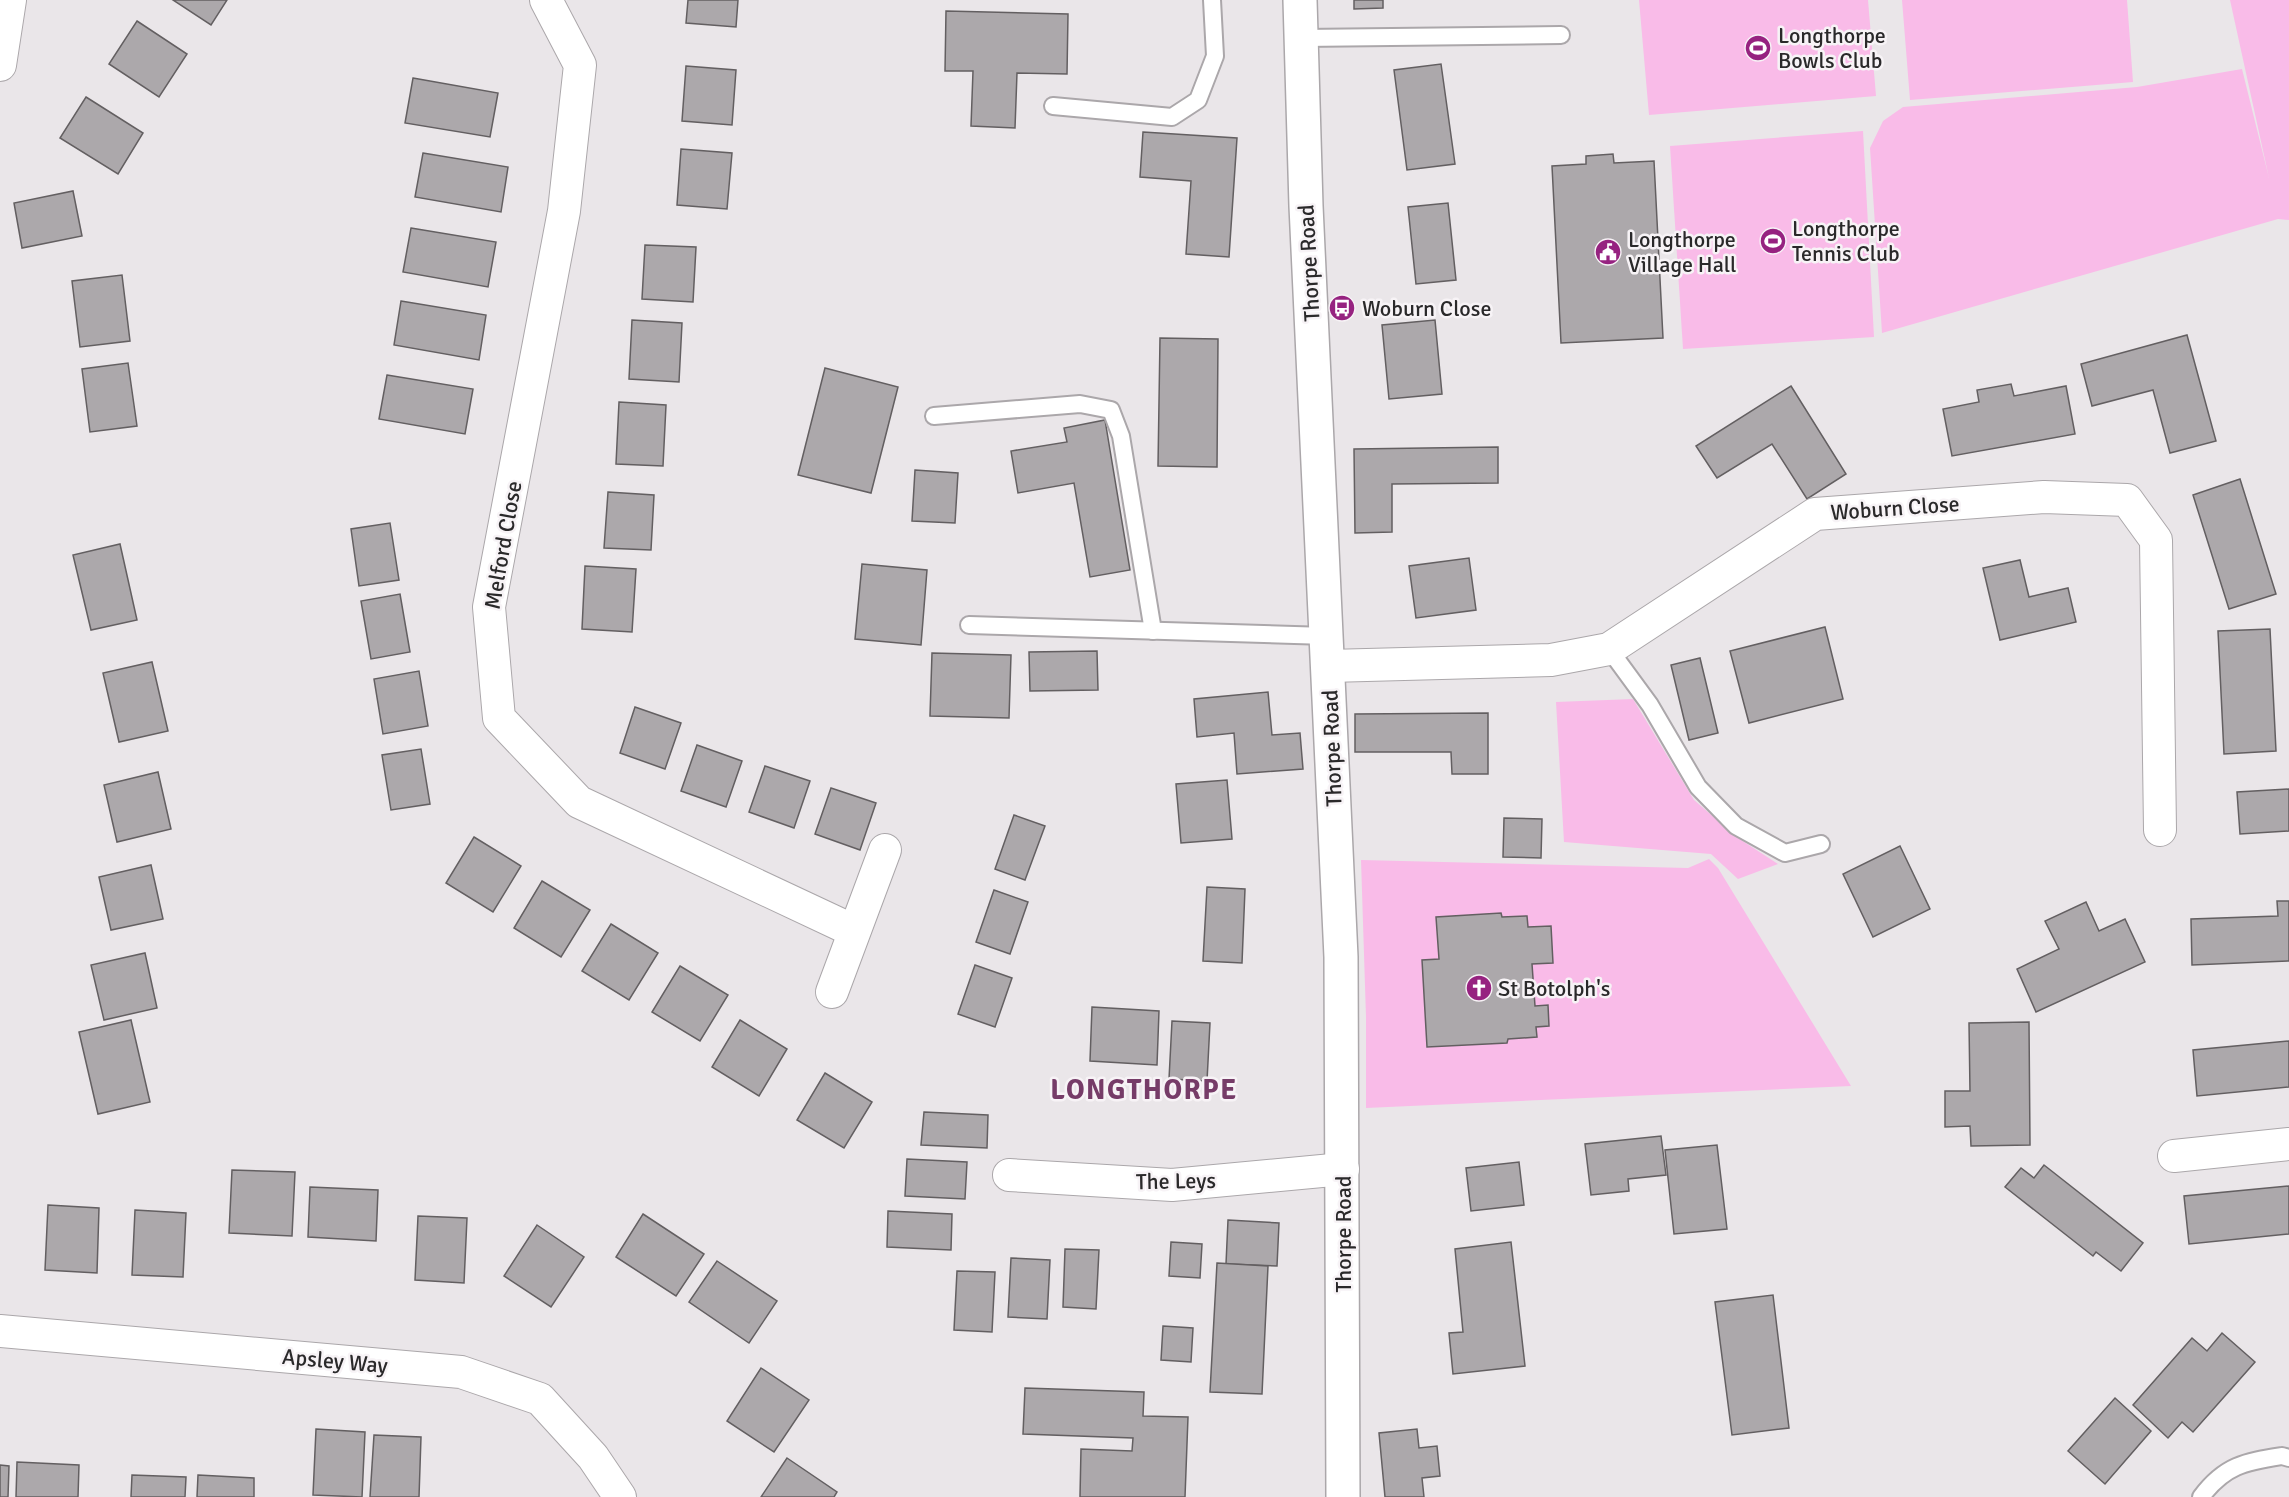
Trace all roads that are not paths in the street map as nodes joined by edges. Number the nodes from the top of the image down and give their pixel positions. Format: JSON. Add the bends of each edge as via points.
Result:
{"nodes":[{"id":1,"x":10,"y":0,"type":"edge"},
{"id":2,"x":546,"y":0,"type":"edge"},
{"id":3,"x":1212,"y":0,"type":"edge"},
{"id":4,"x":1300,"y":0,"type":"edge"},
{"id":5,"x":1561,"y":35,"type":"dead end"},
{"id":6,"x":1302,"y":38,"type":"junction"},
{"id":7,"x":0,"y":65,"type":"edge"},
{"id":8,"x":1053,"y":106,"type":"dead end"},
{"id":9,"x":934,"y":416,"type":"dead end"},
{"id":10,"x":969,"y":625,"type":"dead end"},
{"id":11,"x":1153,"y":631,"type":"junction"},
{"id":12,"x":1609,"y":649,"type":"junction"},
{"id":13,"x":1328,"y":651,"type":"junction"},
{"id":14,"x":2160,"y":830,"type":"dead end"},
{"id":15,"x":1821,"y":844,"type":"dead end"},
{"id":16,"x":885,"y":850,"type":"dead end"},
{"id":17,"x":854,"y":931,"type":"junction"},
{"id":18,"x":832,"y":992,"type":"dead end"},
{"id":19,"x":2289,"y":1144,"type":"edge"},
{"id":20,"x":2174,"y":1156,"type":"dead end"},
{"id":21,"x":1343,"y":1169,"type":"junction"},
{"id":22,"x":1009,"y":1174,"type":"dead end"},
{"id":23,"x":0,"y":1331,"type":"edge"},
{"id":24,"x":2289,"y":1458,"type":"edge"},
{"id":25,"x":620,"y":1497,"type":"edge"},
{"id":26,"x":1343,"y":1497,"type":"edge"},
{"id":27,"x":2201,"y":1497,"type":"edge"}],
"edges":[{"from":1,"to":7,"type":"street"},
{"from":2,"to":17,"type":"street","name":"Melford Close","via":[[580,65],[564,211],[489,607],[499,718],[579,802]]},
{"from":3,"to":8,"type":"lane","via":[[1215,56],[1198,100],[1172,117]]},
{"from":4,"to":6,"type":"street","name":"Thorpe Road"},
{"from":5,"to":6,"type":"lane"},
{"from":6,"to":13,"type":"street","name":"Thorpe Road","via":[[1306,206]]},
{"from":9,"to":11,"type":"lane","via":[[1080,404],[1111,410],[1120,436]]},
{"from":10,"to":11,"type":"lane"},
{"from":11,"to":13,"type":"lane"},
{"from":12,"to":13,"type":"street","name":"Woburn Close","via":[[1551,660]]},
{"from":12,"to":14,"type":"street","name":"Woburn Close","via":[[1815,514],[2044,497],[2127,500],[2156,540]]},
{"from":12,"to":15,"type":"lane","via":[[1650,705],[1698,787],[1736,826],[1785,854]]},
{"from":13,"to":21,"type":"street","name":"Thorpe Road","via":[[1341,957]]},
{"from":16,"to":17,"type":"street"},
{"from":17,"to":18,"type":"street"},
{"from":19,"to":20,"type":"street"},
{"from":21,"to":22,"type":"street","name":"The Leys","via":[[1172,1185]]},
{"from":21,"to":26,"type":"street","name":"Thorpe Road"},
{"from":23,"to":25,"type":"street","name":"Apsley Way","via":[[461,1372],[540,1399],[593,1457]]},
{"from":24,"to":27,"type":"lane","via":[[2241,1463]]}]}
